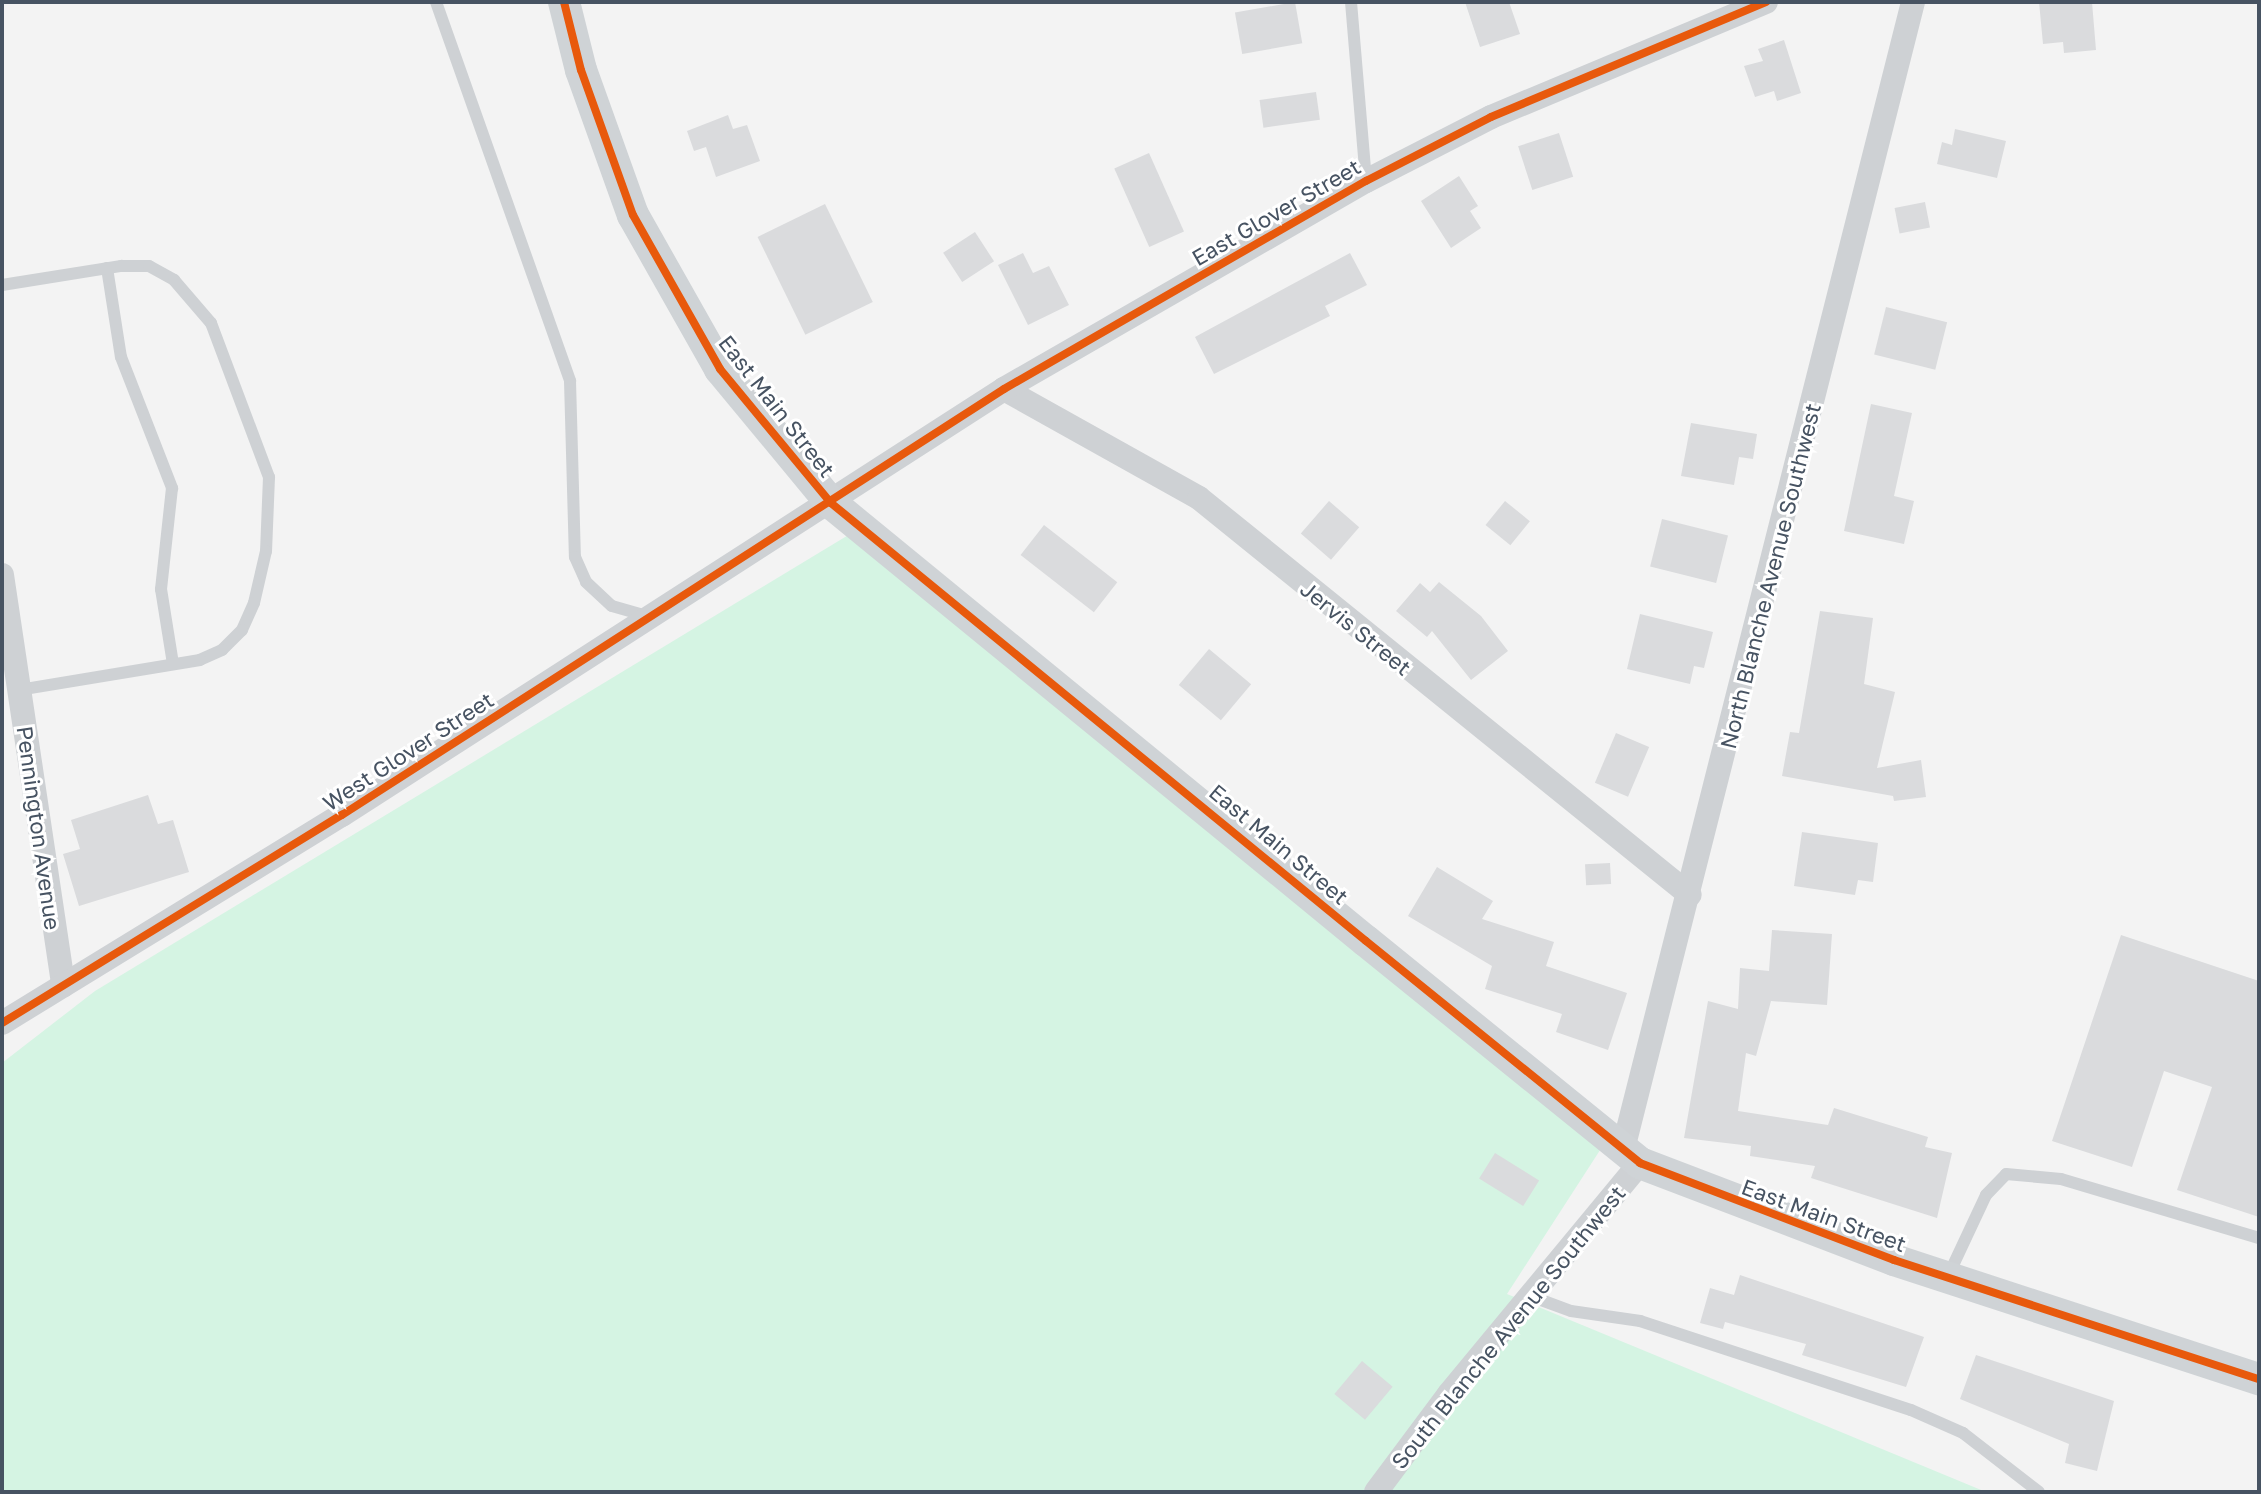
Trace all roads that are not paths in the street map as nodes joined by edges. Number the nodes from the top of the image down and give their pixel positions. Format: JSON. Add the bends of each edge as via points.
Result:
{"nodes":[{"id":1,"x":436,"y":2,"type":"edge"},
{"id":2,"x":564,"y":2,"type":"edge"},
{"id":3,"x":1351,"y":2,"type":"edge"},
{"id":4,"x":1766,"y":2,"type":"edge"},
{"id":5,"x":1913,"y":2,"type":"edge"},
{"id":6,"x":1366,"y":181,"type":"junction"},
{"id":7,"x":107,"y":268,"type":"junction"},
{"id":8,"x":2,"y":285,"type":"edge"},
{"id":9,"x":1004,"y":389,"type":"junction"},
{"id":10,"x":831,"y":503,"type":"junction"},
{"id":11,"x":2,"y":575,"type":"edge"},
{"id":12,"x":650,"y":617,"type":"junction"},
{"id":13,"x":173,"y":664,"type":"junction"},
{"id":14,"x":19,"y":690,"type":"junction"},
{"id":15,"x":1690,"y":895,"type":"junction"},
{"id":16,"x":63,"y":985,"type":"junction"},
{"id":17,"x":2,"y":1023,"type":"edge"},
{"id":18,"x":1632,"y":1156,"type":"junction"},
{"id":19,"x":2259,"y":1238,"type":"edge"},
{"id":20,"x":1947,"y":1277,"type":"junction"},
{"id":21,"x":1533,"y":1297,"type":"junction"},
{"id":22,"x":2259,"y":1379,"type":"edge"},
{"id":23,"x":1376,"y":1492,"type":"edge"},
{"id":24,"x":2039,"y":1492,"type":"edge"}],
"edges":[{"from":1,"to":12,"type":"lane","via":[[565,362],[572,399],[575,557],[586,582],[612,606]]},
{"from":2,"to":10,"type":"main road","name":"East Main Street","via":[[581,70],[633,215],[720,369]]},
{"from":3,"to":6,"type":"lane"},
{"from":4,"to":6,"type":"street","name":"East Glover Street","via":[[1491,117]]},
{"from":5,"to":15,"type":"street","name":"North Blanche Avenue Southwest"},
{"from":6,"to":9,"type":"street","name":"East Glover Street"},
{"from":7,"to":8,"type":"lane"},
{"from":7,"to":13,"type":"lane","via":[[121,357],[172,488],[161,589]]},
{"from":7,"to":13,"type":"lane","via":[[149,266],[192,294],[211,323],[269,477],[266,551],[242,630],[222,650]]},
{"from":9,"to":10,"type":"street","name":"East Glover Street"},
{"from":9,"to":15,"type":"street","name":"Jervis Street","via":[[1199,498]]},
{"from":10,"to":12,"type":"street","name":"West Glover Street"},
{"from":10,"to":18,"type":"main road","name":"East Main Street"},
{"from":11,"to":14,"type":"street","name":"Pennington Avenue"},
{"from":12,"to":16,"type":"street","name":"West Glover Street"},
{"from":13,"to":14,"type":"lane"},
{"from":14,"to":16,"type":"street","name":"Pennington Avenue"},
{"from":15,"to":18,"type":"street","name":"North Blanche Avenue Southwest"},
{"from":16,"to":17,"type":"street","name":"West Glover Street"},
{"from":18,"to":20,"type":"main road","name":"East Main Street"},
{"from":18,"to":21,"type":"street","name":"South Blanche Avenue Southwest"},
{"from":19,"to":20,"type":"lane","via":[[2061,1179],[2006,1174],[1986,1195]]},
{"from":20,"to":22,"type":"main road","name":"East Main Street"},
{"from":21,"to":23,"type":"street","name":"South Blanche Avenue Southwest","via":[[1449,1394]]},
{"from":21,"to":24,"type":"lane","via":[[1701,1339],[1911,1410],[1963,1433]]}]}
